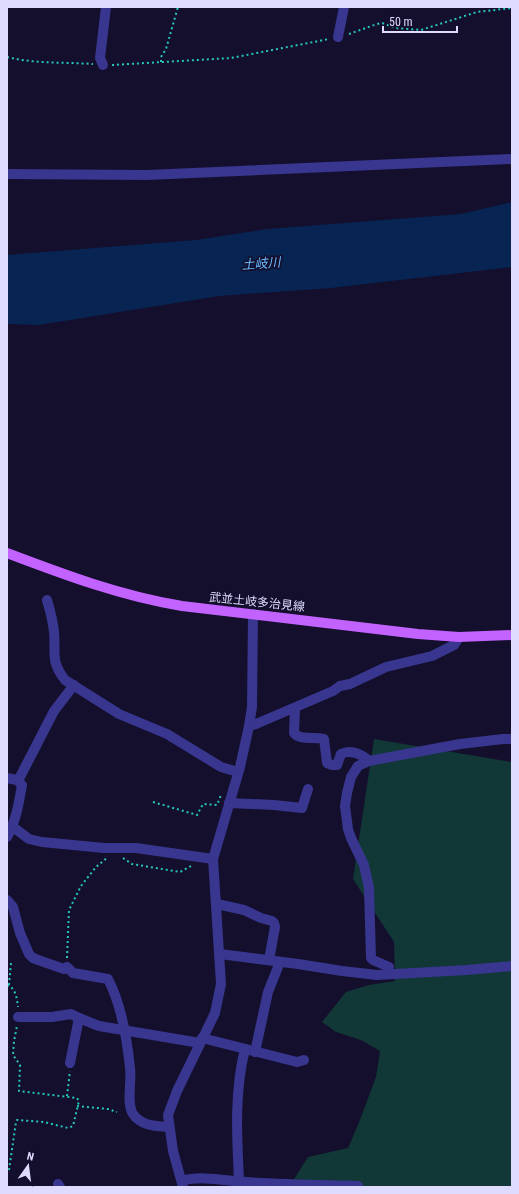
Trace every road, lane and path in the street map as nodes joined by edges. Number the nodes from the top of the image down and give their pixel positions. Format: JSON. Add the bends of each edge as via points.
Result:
{"nodes":[{"id":1,"x":106,"y":7,"type":"edge"},
{"id":2,"x":178,"y":7,"type":"edge"},
{"id":3,"x":344,"y":7,"type":"edge"},
{"id":4,"x":512,"y":8,"type":"edge"},
{"id":5,"x":338,"y":37,"type":"junction"},
{"id":6,"x":7,"y":57,"type":"edge"},
{"id":7,"x":161,"y":62,"type":"junction"},
{"id":8,"x":103,"y":65,"type":"junction"},
{"id":9,"x":512,"y":159,"type":"edge"},
{"id":10,"x":7,"y":174,"type":"edge"},
{"id":11,"x":7,"y":553,"type":"edge"},
{"id":12,"x":46,"y":600,"type":"dead end"},
{"id":13,"x":253,"y":614,"type":"junction"},
{"id":14,"x":512,"y":635,"type":"edge"},
{"id":15,"x":459,"y":637,"type":"junction"},
{"id":16,"x":74,"y":685,"type":"junction"},
{"id":17,"x":295,"y":708,"type":"junction"},
{"id":18,"x":249,"y":726,"type":"junction"},
{"id":19,"x":512,"y":740,"type":"edge"},
{"id":20,"x":369,"y":761,"type":"junction"},
{"id":21,"x":238,"y":772,"type":"junction"},
{"id":22,"x":12,"y":779,"type":"edge"},
{"id":23,"x":308,"y":788,"type":"dead end"},
{"id":24,"x":233,"y":791,"type":"junction"},
{"id":25,"x":153,"y":802,"type":"dead end"},
{"id":26,"x":229,"y":803,"type":"junction"},
{"id":27,"x":12,"y":827,"type":"junction"},
{"id":28,"x":7,"y":838,"type":"edge"},
{"id":29,"x":113,"y":850,"type":"junction"},
{"id":30,"x":213,"y":859,"type":"junction"},
{"id":31,"x":195,"y":863,"type":"dead end"},
{"id":32,"x":7,"y":900,"type":"edge"},
{"id":33,"x":216,"y":904,"type":"junction"},
{"id":34,"x":220,"y":954,"type":"junction"},
{"id":35,"x":269,"y":960,"type":"junction"},
{"id":36,"x":280,"y":962,"type":"junction"},
{"id":37,"x":11,"y":963,"type":"dead end"},
{"id":38,"x":389,"y":966,"type":"dead end"},
{"id":39,"x":512,"y":966,"type":"edge"},
{"id":40,"x":67,"y":967,"type":"junction"},
{"id":41,"x":8,"y":985,"type":"edge"},
{"id":42,"x":18,"y":1017,"type":"junction"},
{"id":43,"x":79,"y":1018,"type":"junction"},
{"id":44,"x":125,"y":1030,"type":"junction"},
{"id":45,"x":201,"y":1041,"type":"junction"},
{"id":46,"x":245,"y":1049,"type":"junction"},
{"id":47,"x":255,"y":1052,"type":"junction"},
{"id":48,"x":304,"y":1060,"type":"dead end"},
{"id":49,"x":70,"y":1063,"type":"joint"},
{"id":50,"x":67,"y":1096,"type":"junction"},
{"id":51,"x":77,"y":1106,"type":"junction"},
{"id":52,"x":117,"y":1112,"type":"dead end"},
{"id":53,"x":169,"y":1127,"type":"junction"},
{"id":54,"x":9,"y":1170,"type":"dead end"},
{"id":55,"x":239,"y":1181,"type":"junction"},
{"id":56,"x":212,"y":1183,"type":"edge"},
{"id":57,"x":182,"y":1184,"type":"edge"},
{"id":58,"x":318,"y":1186,"type":"edge"},
{"id":59,"x":358,"y":1186,"type":"edge"}],
"edges":[{"from":1,"to":8,"type":"street","via":[[100,58]]},
{"from":2,"to":7,"type":"path"},
{"from":3,"to":5,"type":"street"},
{"from":4,"to":5,"type":"path","via":[[477,12],[421,30],[396,28],[382,23]]},
{"from":5,"to":7,"type":"path","via":[[231,58]]},
{"from":6,"to":8,"type":"path","via":[[40,62]]},
{"from":7,"to":8,"type":"path"},
{"from":9,"to":10,"type":"street","via":[[147,175]]},
{"from":11,"to":13,"type":"main road","name":"武並土岐多治見線","via":[[119,593],[150,601]]},
{"from":12,"to":16,"type":"street","via":[[54,629],[56,665],[65,680]]},
{"from":13,"to":15,"type":"main road","name":"武並土岐多治見線"},
{"from":13,"to":18,"type":"street","via":[[252,707]]},
{"from":14,"to":15,"type":"main road","name":"武並土岐多治見線"},
{"from":15,"to":17,"type":"street","via":[[454,645],[432,656],[386,666]]},
{"from":16,"to":21,"type":"street","via":[[119,714],[167,734],[221,767]]},
{"from":16,"to":22,"type":"street","via":[[54,711],[20,777]]},
{"from":17,"to":18,"type":"street"},
{"from":17,"to":20,"type":"street","via":[[294,733],[299,737],[324,739],[329,765],[337,765],[341,754],[353,752]]},
{"from":18,"to":21,"type":"street"},
{"from":19,"to":20,"type":"street","via":[[460,744]]},
{"from":20,"to":38,"type":"street","via":[[358,766],[351,777],[347,793],[346,819],[370,888],[371,958]]},
{"from":21,"to":24,"type":"street"},
{"from":22,"to":27,"type":"street","via":[[22,784]]},
{"from":23,"to":26,"type":"street","via":[[302,808]]},
{"from":24,"to":25,"type":"path","via":[[222,791],[217,805],[203,804],[197,815]]},
{"from":24,"to":26,"type":"street"},
{"from":26,"to":30,"type":"street"},
{"from":27,"to":28,"type":"street"},
{"from":27,"to":29,"type":"street","via":[[30,839],[42,842]]},
{"from":29,"to":30,"type":"street","via":[[136,848]]},
{"from":29,"to":31,"type":"path","via":[[132,864],[180,872]]},
{"from":29,"to":40,"type":"path","via":[[81,886],[69,910]]},
{"from":30,"to":33,"type":"street"},
{"from":32,"to":40,"type":"street","via":[[13,907],[29,954],[41,962],[64,969]]},
{"from":33,"to":34,"type":"street"},
{"from":33,"to":35,"type":"street","via":[[244,910],[274,923]]},
{"from":34,"to":35,"type":"street"},
{"from":34,"to":45,"type":"street","via":[[221,984],[215,1013]]},
{"from":35,"to":36,"type":"street"},
{"from":36,"to":39,"type":"street","via":[[377,975]]},
{"from":36,"to":47,"type":"street","via":[[268,992]]},
{"from":37,"to":41,"type":"path"},
{"from":40,"to":44,"type":"street","via":[[73,973],[108,979],[114,990]]},
{"from":41,"to":42,"type":"path","via":[[16,995]]},
{"from":42,"to":43,"type":"street","via":[[71,1014]]},
{"from":42,"to":50,"type":"path","via":[[13,1055],[20,1065],[19,1091]]},
{"from":43,"to":44,"type":"street","via":[[99,1026]]},
{"from":43,"to":49,"type":"street"},
{"from":44,"to":45,"type":"street"},
{"from":44,"to":53,"type":"street","via":[[130,1069],[130,1108],[133,1115],[141,1122],[153,1126]]},
{"from":45,"to":46,"type":"street"},
{"from":45,"to":53,"type":"street","via":[[168,1115]]},
{"from":46,"to":47,"type":"street"},
{"from":46,"to":55,"type":"street","via":[[241,1064],[237,1124]]},
{"from":47,"to":48,"type":"street","via":[[297,1062]]},
{"from":49,"to":50,"type":"path"},
{"from":50,"to":51,"type":"path","via":[[77,1098]]},
{"from":51,"to":52,"type":"path"},
{"from":51,"to":54,"type":"path","via":[[72,1126],[68,1128],[44,1122],[17,1120]]},
{"from":53,"to":57,"type":"street"},
{"from":55,"to":56,"type":"street"},
{"from":55,"to":58,"type":"street"},
{"from":56,"to":57,"type":"street","via":[[186,1179]]},
{"from":58,"to":59,"type":"street"}]}
